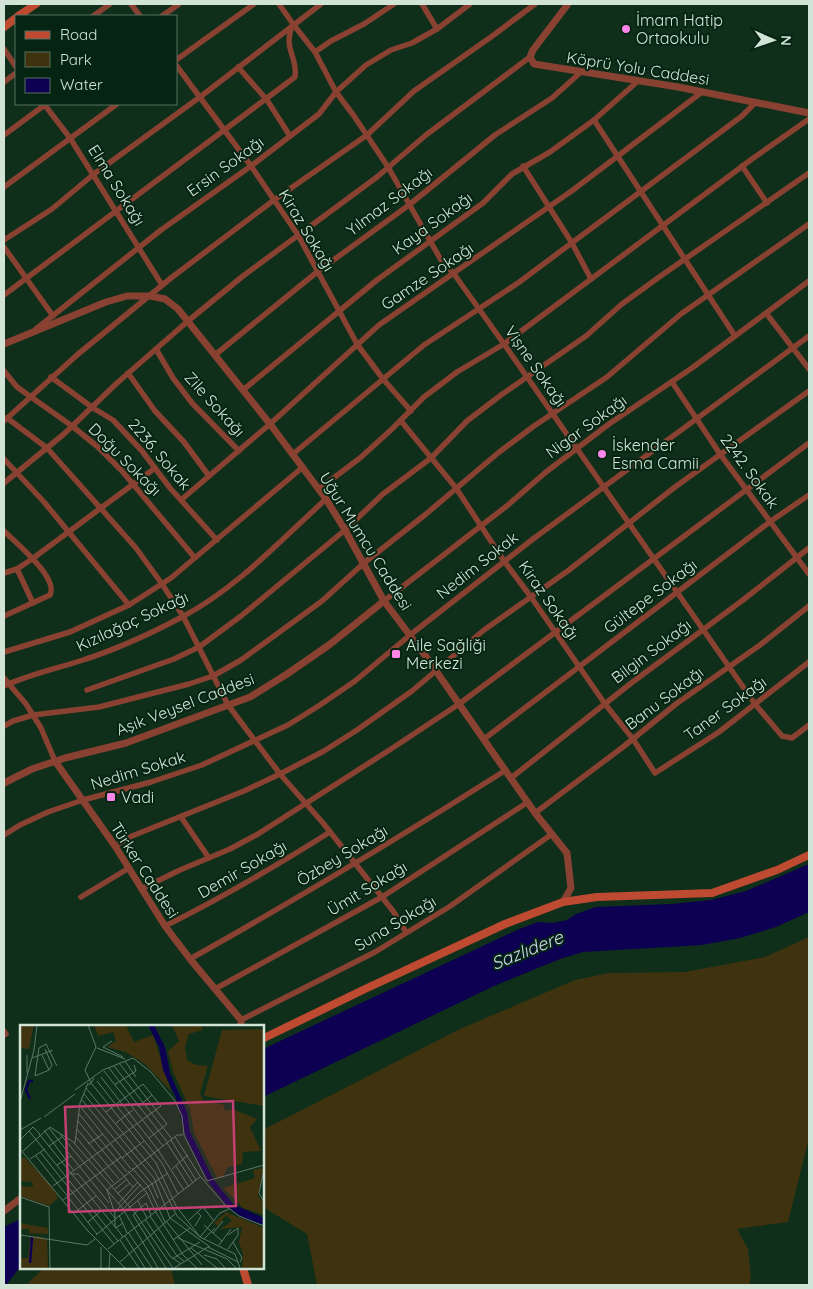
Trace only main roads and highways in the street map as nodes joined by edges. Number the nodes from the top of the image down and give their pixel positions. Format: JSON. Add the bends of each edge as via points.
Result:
{"nodes":[{"id":1,"x":36,"y":4,"type":"edge"},
{"id":2,"x":20,"y":15,"type":"edge"},
{"id":3,"x":15,"y":19,"type":"edge"},
{"id":4,"x":4,"y":27,"type":"edge"},
{"id":5,"x":809,"y":855,"type":"edge"},
{"id":6,"x":264,"y":1038,"type":"edge"},
{"id":7,"x":243,"y":1269,"type":"edge"},
{"id":8,"x":248,"y":1285,"type":"edge"}],
"edges":[{"from":1,"to":2,"type":"main road"},
{"from":3,"to":4,"type":"main road"},
{"from":5,"to":6,"type":"main road","via":[[712,893],[598,897],[563,902],[506,924]]},
{"from":7,"to":8,"type":"main road"}]}
